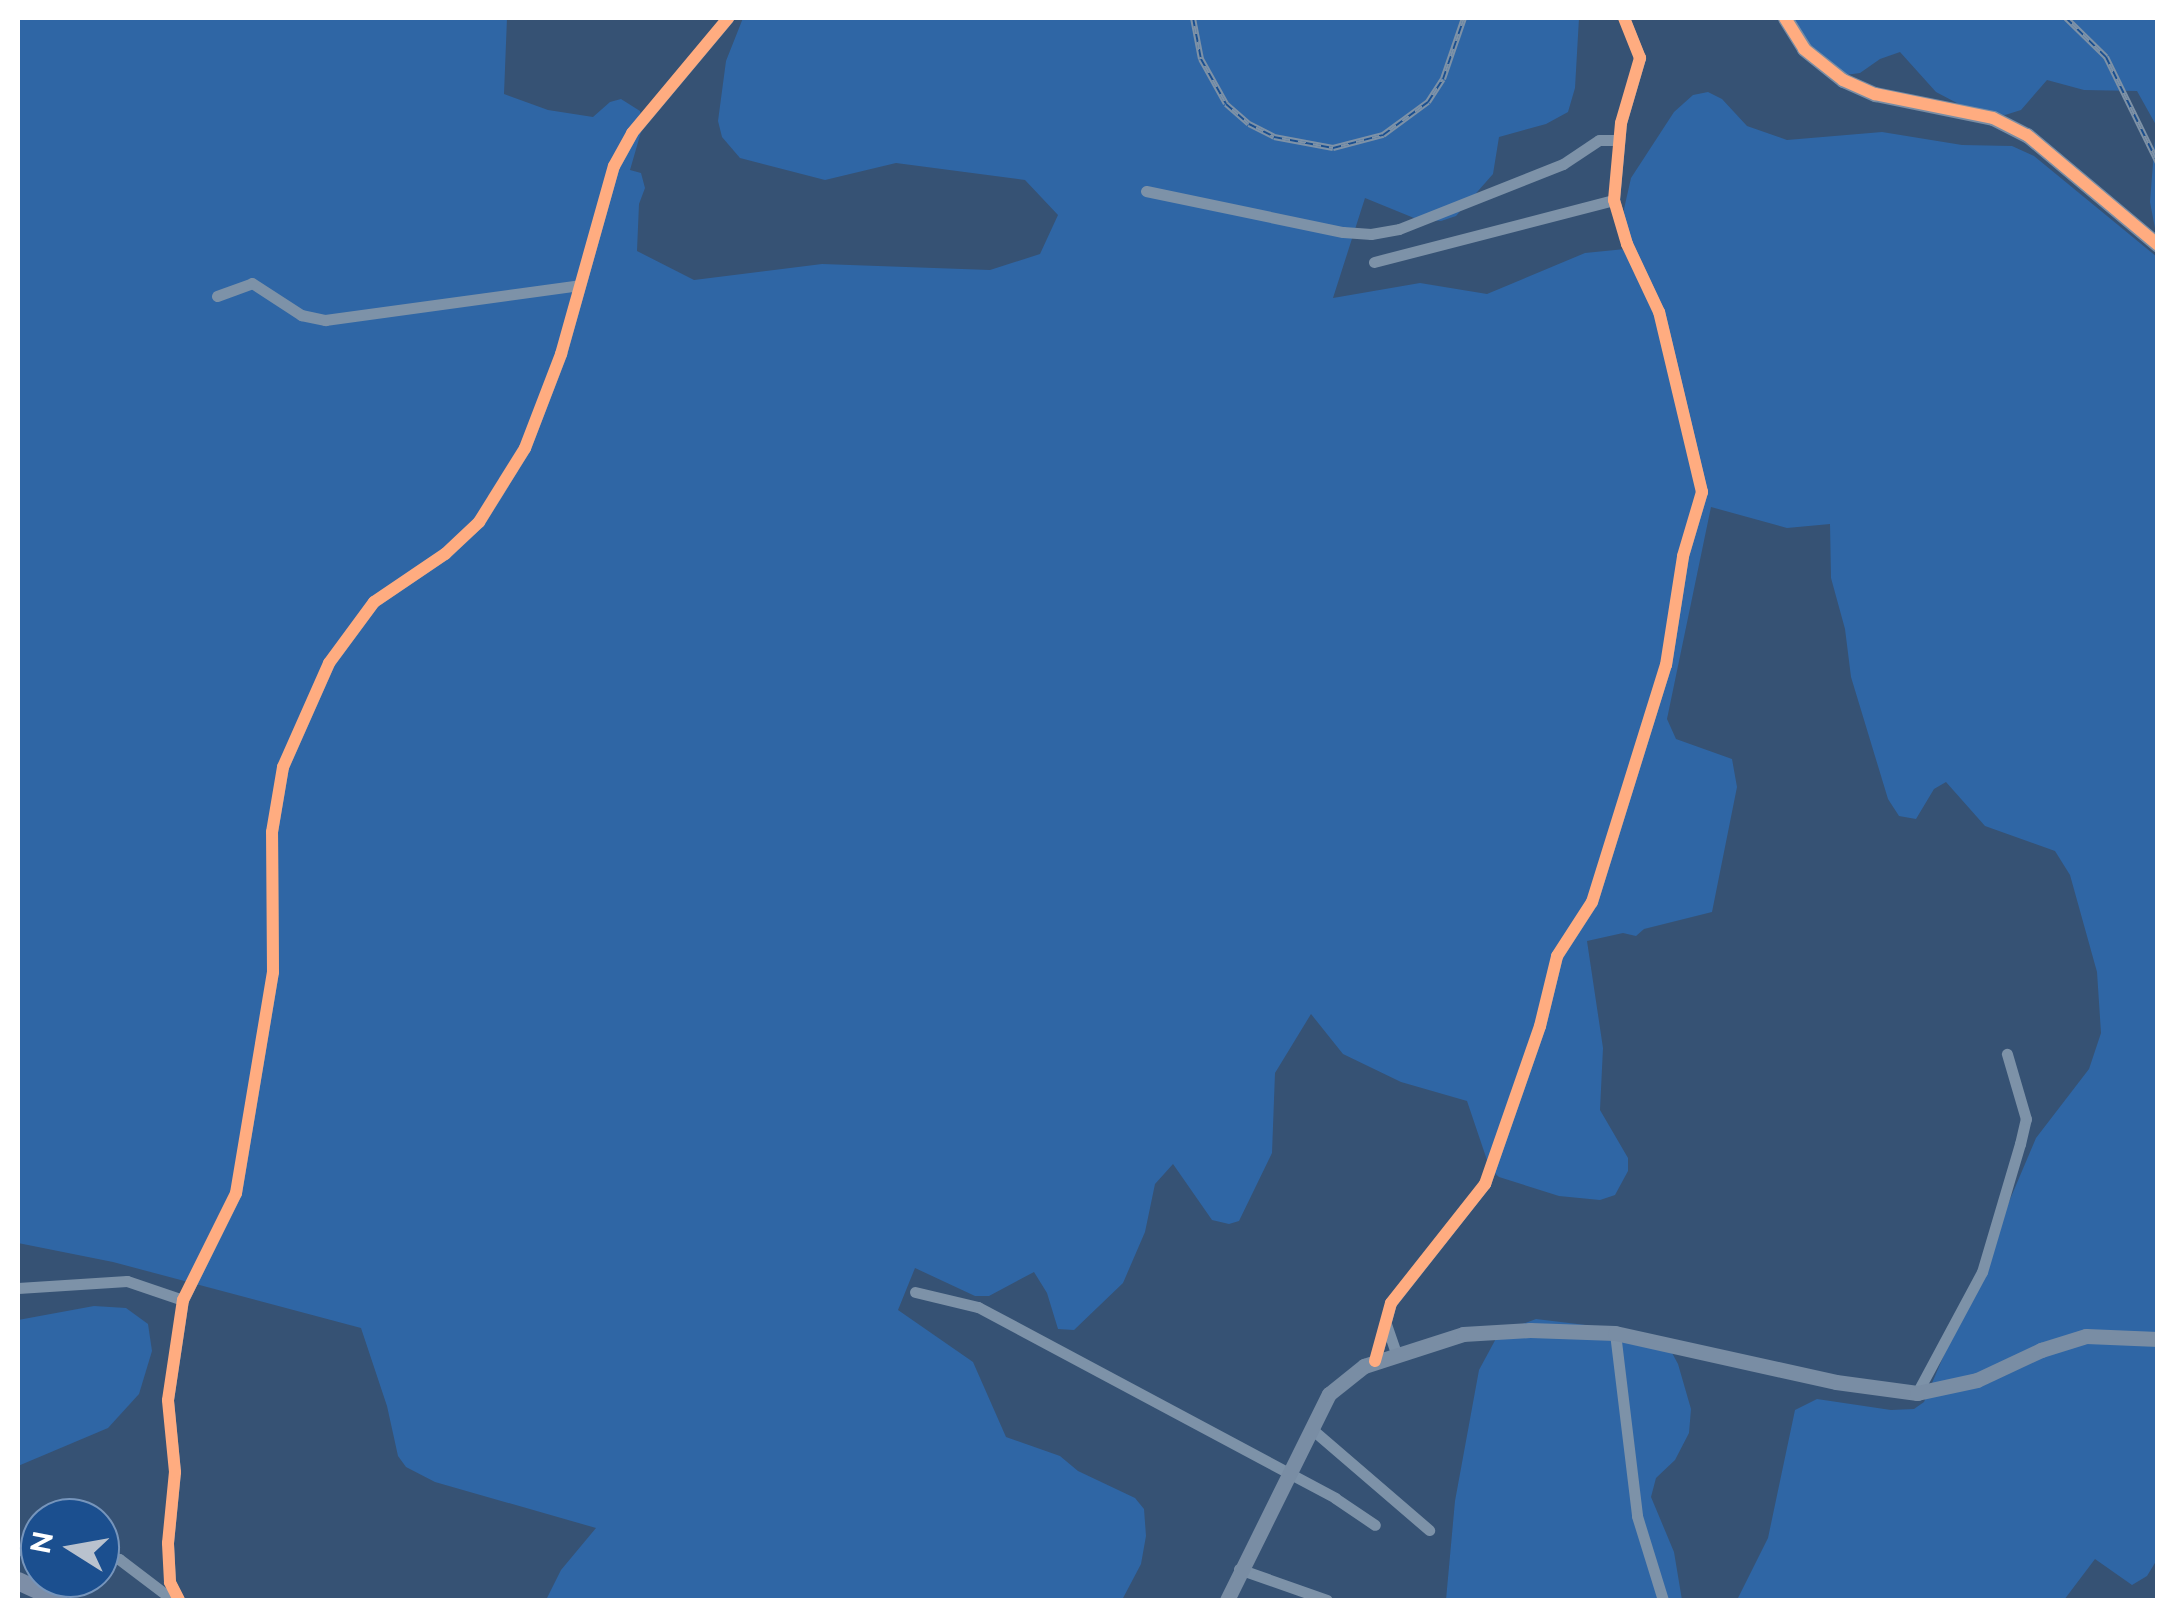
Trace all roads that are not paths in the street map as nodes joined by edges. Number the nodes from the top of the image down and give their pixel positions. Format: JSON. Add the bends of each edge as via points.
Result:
{"nodes":[{"id":1,"x":728,"y":18,"type":"edge"},
{"id":2,"x":1624,"y":18,"type":"edge"},
{"id":3,"x":1785,"y":18,"type":"edge"},
{"id":4,"x":1619,"y":140,"type":"junction"},
{"id":5,"x":1146,"y":191,"type":"dead end"},
{"id":6,"x":1614,"y":200,"type":"junction"},
{"id":7,"x":2158,"y":245,"type":"edge"},
{"id":8,"x":1374,"y":262,"type":"dead end"},
{"id":9,"x":580,"y":286,"type":"junction"},
{"id":10,"x":217,"y":296,"type":"dead end"},
{"id":11,"x":2006,"y":1054,"type":"dead end"},
{"id":12,"x":18,"y":1288,"type":"edge"},
{"id":13,"x":915,"y":1292,"type":"dead end"},
{"id":14,"x":183,"y":1300,"type":"junction"},
{"id":15,"x":1386,"y":1323,"type":"junction"},
{"id":16,"x":1615,"y":1333,"type":"junction"},
{"id":17,"x":2158,"y":1340,"type":"edge"},
{"id":18,"x":1396,"y":1353,"type":"junction"},
{"id":19,"x":1375,"y":1361,"type":"junction"},
{"id":20,"x":1918,"y":1392,"type":"junction"},
{"id":21,"x":1314,"y":1431,"type":"junction"},
{"id":22,"x":1290,"y":1477,"type":"junction"},
{"id":23,"x":1375,"y":1525,"type":"dead end"},
{"id":24,"x":1429,"y":1530,"type":"dead end"},
{"id":25,"x":120,"y":1560,"type":"edge"},
{"id":26,"x":1239,"y":1569,"type":"junction"},
{"id":27,"x":18,"y":1581,"type":"edge"},
{"id":28,"x":59,"y":1600,"type":"edge"},
{"id":29,"x":176,"y":1600,"type":"edge"},
{"id":30,"x":1227,"y":1600,"type":"edge"},
{"id":31,"x":1327,"y":1600,"type":"edge"},
{"id":32,"x":1662,"y":1600,"type":"edge"}],
"edges":[{"from":1,"to":9,"type":"street","via":[[632,133],[614,166]]},
{"from":2,"to":4,"type":"street","via":[[1640,58]]},
{"from":3,"to":7,"type":"street","via":[[1804,49],[1843,80],[1875,94],[1993,118],[2027,134]]},
{"from":4,"to":5,"type":"street","via":[[1599,140],[1563,164],[1371,234]]},
{"from":4,"to":6,"type":"street"},
{"from":6,"to":8,"type":"street"},
{"from":6,"to":15,"type":"street","via":[[1659,312],[1702,492],[1683,556],[1666,665],[1633,782],[1592,902],[1557,956],[1485,1184],[1420,1261]]},
{"from":9,"to":10,"type":"street","via":[[326,320],[301,315],[252,283]]},
{"from":9,"to":14,"type":"street","via":[[525,448],[479,522],[374,602],[329,663],[283,766],[272,832],[273,972],[236,1193]]},
{"from":11,"to":20,"type":"street","via":[[2026,1119],[2020,1144],[1982,1272]]},
{"from":12,"to":14,"type":"street","via":[[126,1280]]},
{"from":13,"to":22,"type":"street","via":[[978,1307]]},
{"from":14,"to":29,"type":"street","via":[[168,1400],[175,1472],[169,1562]]},
{"from":15,"to":18,"type":"street"},
{"from":15,"to":19,"type":"street"},
{"from":16,"to":18,"type":"street","via":[[1463,1334]]},
{"from":16,"to":20,"type":"street","via":[[1836,1382]]},
{"from":16,"to":32,"type":"street","via":[[1637,1516]]},
{"from":17,"to":20,"type":"street","via":[[2086,1336],[1977,1380]]},
{"from":18,"to":19,"type":"street"},
{"from":19,"to":21,"type":"street","via":[[1329,1394]]},
{"from":21,"to":22,"type":"street"},
{"from":21,"to":24,"type":"street"},
{"from":22,"to":23,"type":"street"},
{"from":22,"to":26,"type":"street"},
{"from":25,"to":29,"type":"street"},
{"from":26,"to":30,"type":"street"},
{"from":26,"to":31,"type":"street"},
{"from":27,"to":28,"type":"main road"}]}
